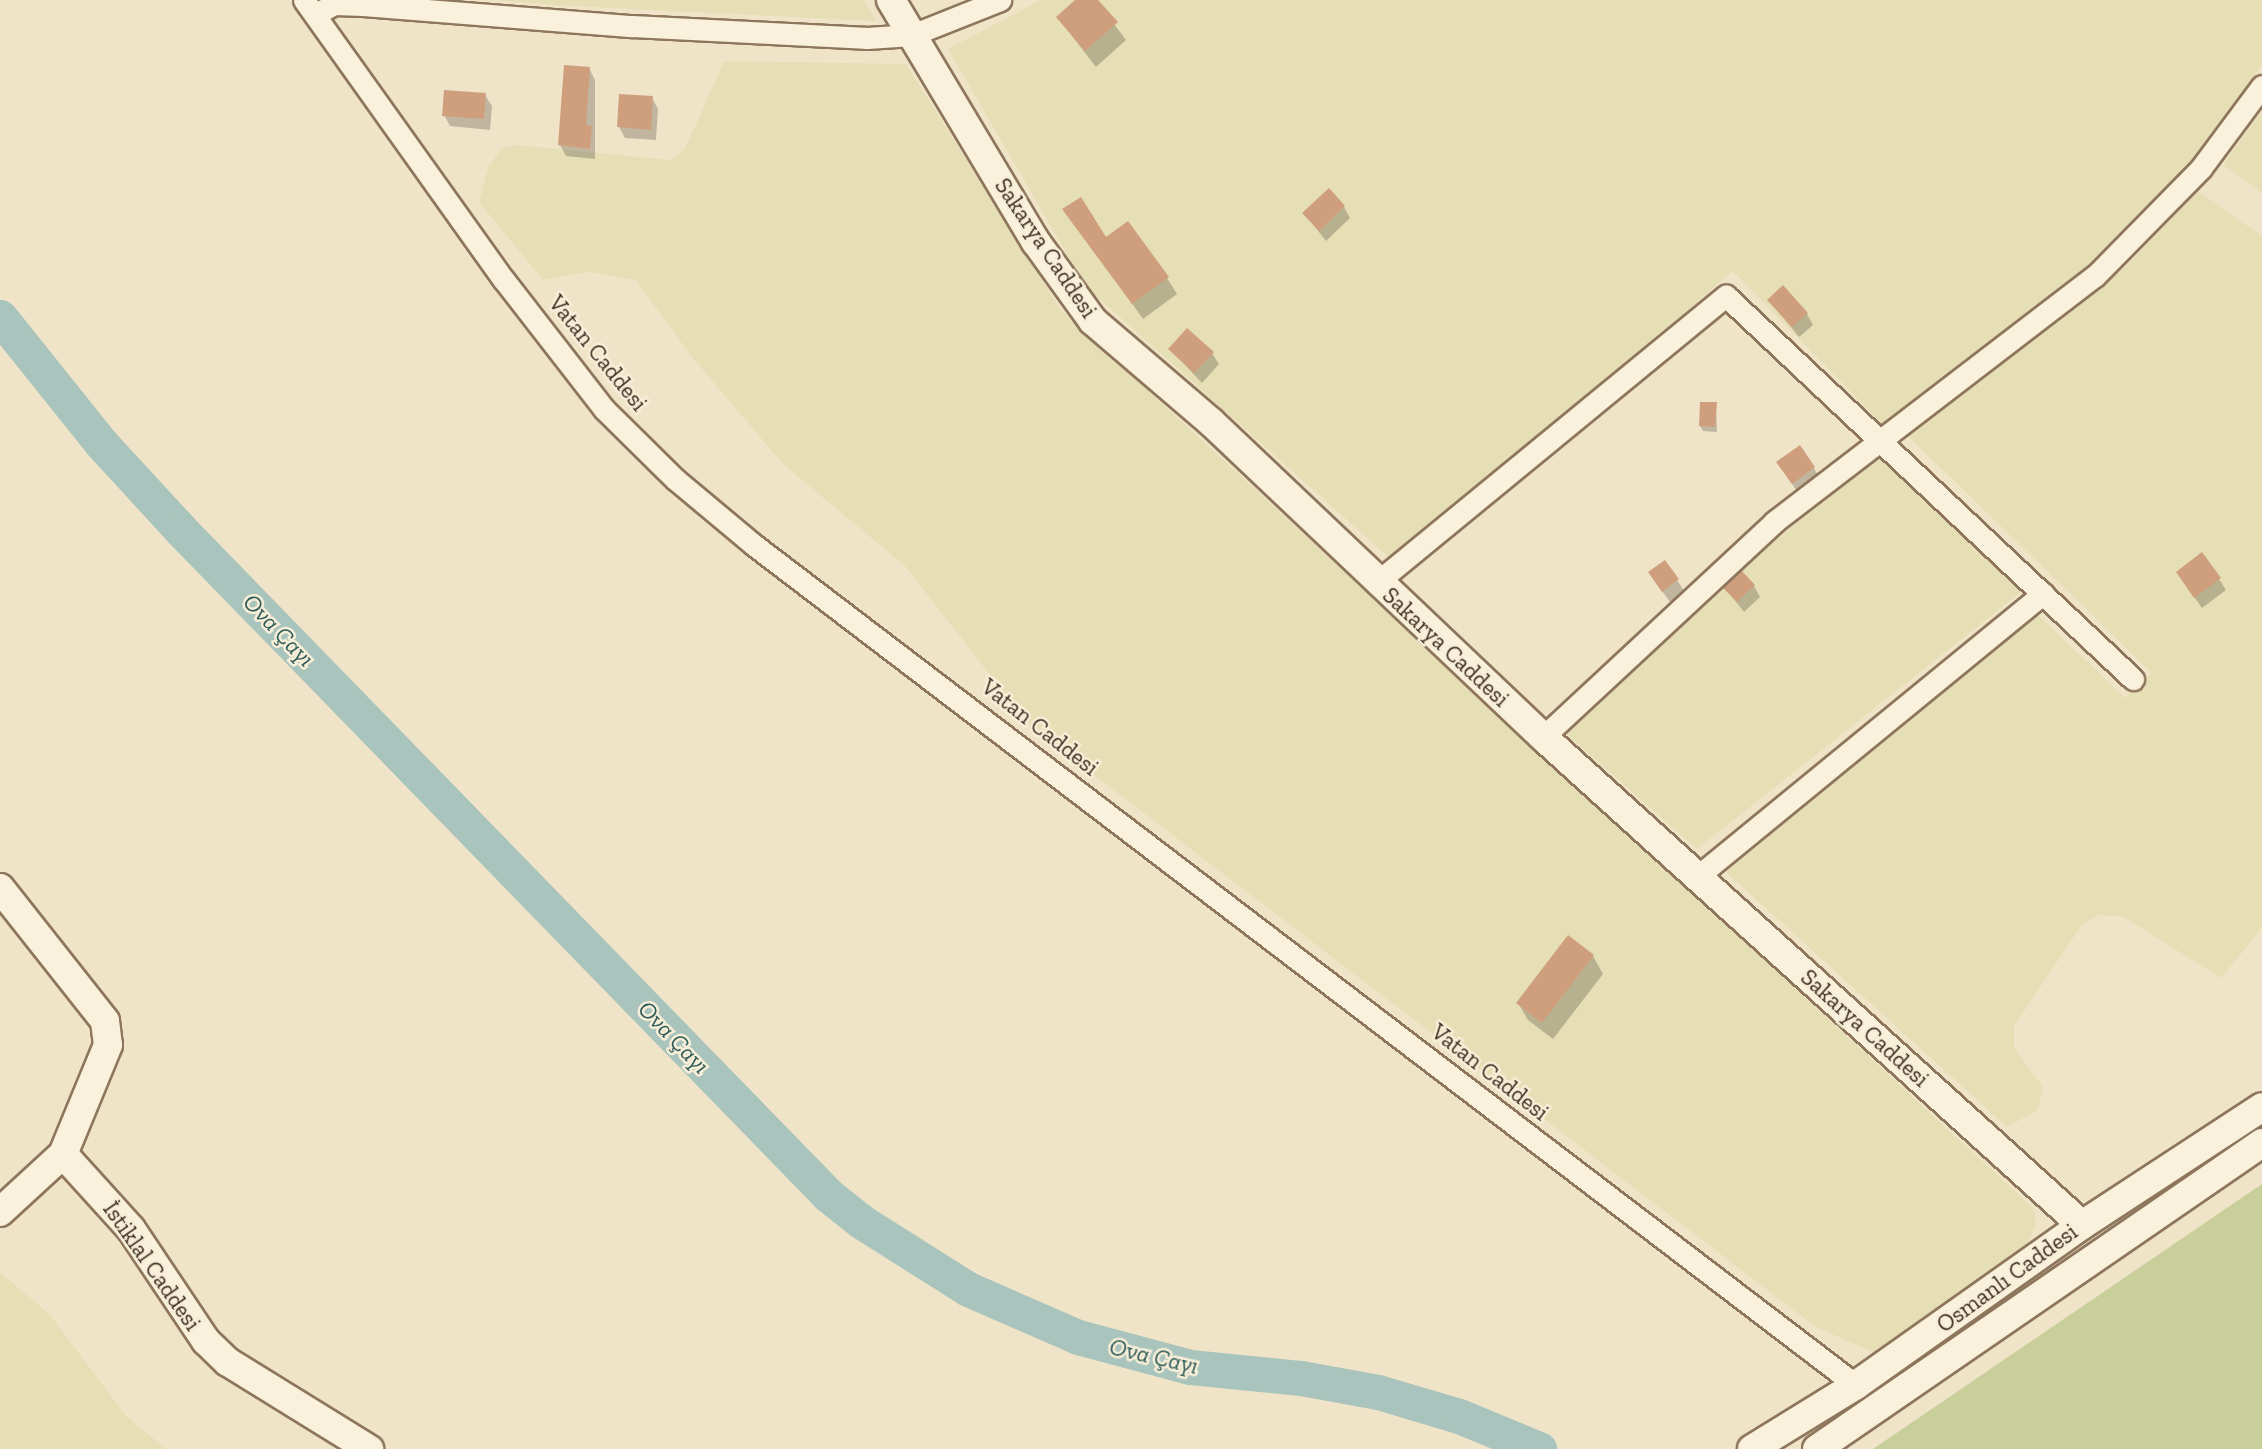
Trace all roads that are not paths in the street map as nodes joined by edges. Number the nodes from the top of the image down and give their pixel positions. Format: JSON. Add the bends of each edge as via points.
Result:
{"nodes":[{"id":1,"x":891,"y":0,"type":"edge"},
{"id":2,"x":1000,"y":0,"type":"edge"},
{"id":3,"x":310,"y":7,"type":"edge"},
{"id":4,"x":912,"y":35,"type":"junction"},
{"id":5,"x":2262,"y":86,"type":"edge"},
{"id":6,"x":1881,"y":442,"type":"junction"},
{"id":7,"x":1376,"y":583,"type":"junction"},
{"id":8,"x":2043,"y":594,"type":"junction"},
{"id":9,"x":2133,"y":679,"type":"dead end"},
{"id":10,"x":1543,"y":737,"type":"junction"},
{"id":11,"x":1698,"y":876,"type":"junction"},
{"id":12,"x":0,"y":888,"type":"edge"},
{"id":13,"x":2262,"y":1107,"type":"edge"},
{"id":14,"x":2262,"y":1143,"type":"edge"},
{"id":15,"x":63,"y":1154,"type":"junction"},
{"id":16,"x":0,"y":1212,"type":"edge"},
{"id":17,"x":2082,"y":1225,"type":"junction"},
{"id":18,"x":1856,"y":1385,"type":"junction"},
{"id":19,"x":369,"y":1449,"type":"edge"},
{"id":20,"x":1752,"y":1449,"type":"edge"},
{"id":21,"x":1817,"y":1449,"type":"edge"}],
"edges":[{"from":1,"to":4,"type":"street","name":"Sakarya Caddesi"},
{"from":2,"to":4,"type":"street"},
{"from":3,"to":4,"type":"street","via":[[363,5],[867,38]]},
{"from":3,"to":18,"type":"street","name":"Vatan Caddesi","via":[[504,280],[604,409],[675,479],[754,545]]},
{"from":4,"to":7,"type":"street","name":"Sakarya Caddesi","via":[[1036,242],[1093,321],[1211,422]]},
{"from":5,"to":6,"type":"street","via":[[2201,168],[2095,276]]},
{"from":6,"to":7,"type":"street","via":[[1726,296]]},
{"from":6,"to":8,"type":"street"},
{"from":6,"to":10,"type":"street","via":[[1765,530]]},
{"from":7,"to":10,"type":"street","name":"Sakarya Caddesi"},
{"from":8,"to":9,"type":"street"},
{"from":8,"to":11,"type":"street"},
{"from":10,"to":11,"type":"street","name":"Sakarya Caddesi"},
{"from":11,"to":17,"type":"street","name":"Sakarya Caddesi"},
{"from":12,"to":15,"type":"street","via":[[106,1021],[108,1045]]},
{"from":13,"to":17,"type":"street","name":"Osmanlı Caddesi"},
{"from":14,"to":21,"type":"street","name":"Osmanlı Caddesi"},
{"from":15,"to":16,"type":"street"},
{"from":15,"to":19,"type":"street","name":"İstiklal Caddesi","via":[[131,1229],[206,1341],[228,1362]]},
{"from":17,"to":18,"type":"street","name":"Osmanlı Caddesi"},
{"from":18,"to":20,"type":"street","name":"Osmanlı Caddesi"}]}
